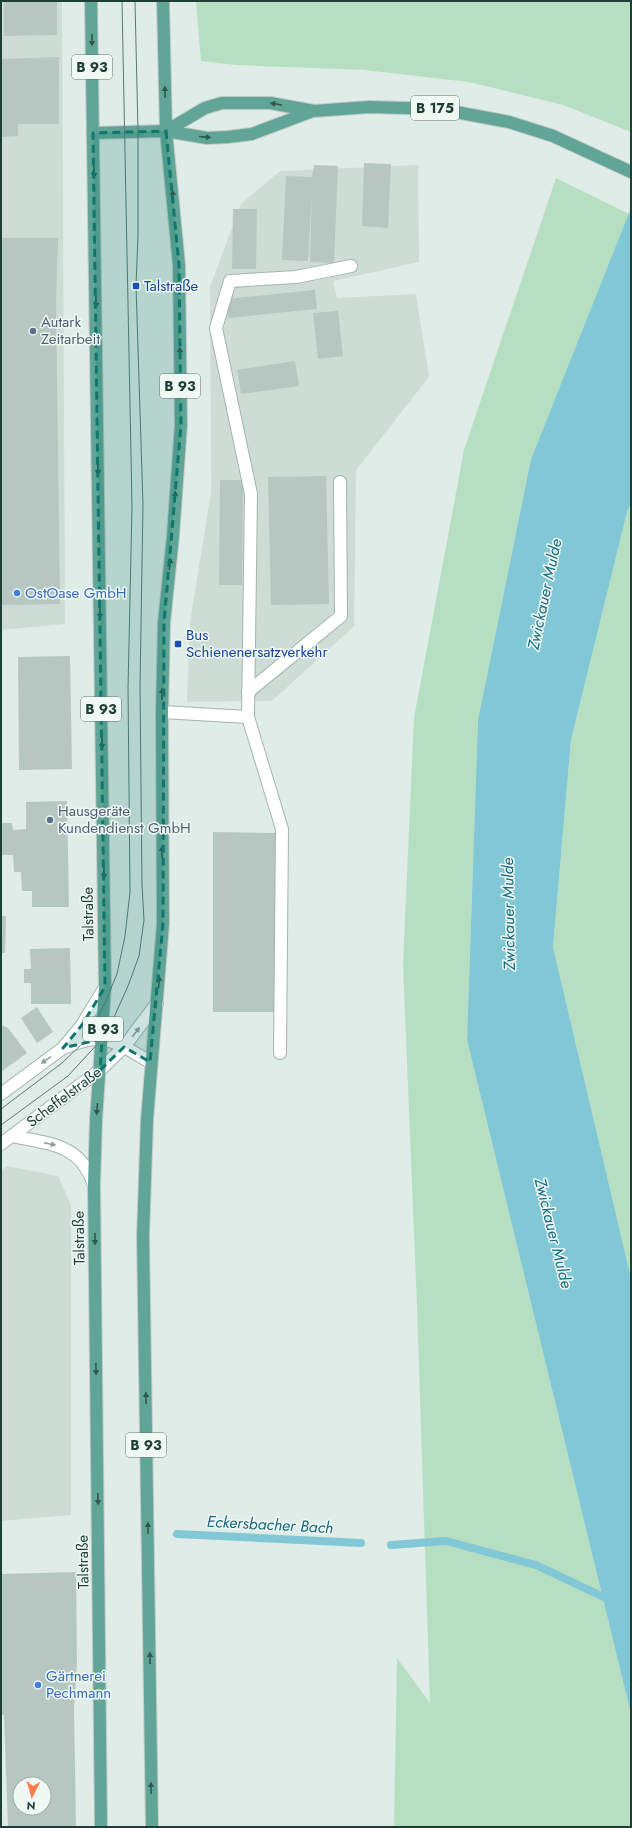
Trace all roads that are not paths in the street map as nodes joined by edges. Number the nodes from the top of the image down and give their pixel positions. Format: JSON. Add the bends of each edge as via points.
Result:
{"nodes":[{"id":1,"x":91,"y":1,"type":"edge"},
{"id":2,"x":163,"y":1,"type":"edge"},
{"id":3,"x":314,"y":111,"type":"junction"},
{"id":4,"x":166,"y":131,"type":"junction"},
{"id":5,"x":93,"y":133,"type":"junction"},
{"id":6,"x":631,"y":172,"type":"edge"},
{"id":7,"x":351,"y":266,"type":"dead end"},
{"id":8,"x":340,"y":482,"type":"dead end"},
{"id":9,"x":248,"y":692,"type":"junction"},
{"id":10,"x":162,"y":712,"type":"junction"},
{"id":11,"x":248,"y":717,"type":"junction"},
{"id":12,"x":105,"y":987,"type":"junction"},
{"id":13,"x":157,"y":1003,"type":"junction"},
{"id":14,"x":102,"y":1039,"type":"junction"},
{"id":15,"x":124,"y":1047,"type":"junction"},
{"id":16,"x":63,"y":1048,"type":"junction"},
{"id":17,"x":280,"y":1053,"type":"dead end"},
{"id":18,"x":150,"y":1062,"type":"junction"},
{"id":19,"x":100,"y":1070,"type":"junction"},
{"id":20,"x":1,"y":1094,"type":"edge"},
{"id":21,"x":12,"y":1136,"type":"junction"},
{"id":22,"x":1,"y":1144,"type":"edge"},
{"id":23,"x":94,"y":1185,"type":"junction"},
{"id":24,"x":102,"y":1827,"type":"edge"},
{"id":25,"x":152,"y":1827,"type":"edge"}],
"edges":[{"from":1,"to":5,"type":"main road","name":"Talstraße","number":"B 93","one_way":true},
{"from":4,"to":2,"type":"main road","number":"B 93","one_way":true},
{"from":4,"to":3,"type":"main road","number":"B 175","one_way":true,"via":[[207,138],[252,134]]},
{"from":3,"to":4,"type":"main road","number":"B 175","one_way":true,"via":[[270,103],[222,103],[205,108]]},
{"from":3,"to":6,"type":"main road","number":"B 175","via":[[370,107],[440,109],[509,122],[553,136]]},
{"from":4,"to":5,"type":"main road","number":"B 175"},
{"from":10,"to":4,"type":"main road","number":"B 93","one_way":true,"via":[[164,623],[181,425],[179,265]]},
{"from":5,"to":12,"type":"main road","name":"Talstraße","number":"B 93","one_way":true},
{"from":7,"to":9,"type":"street","via":[[296,276],[230,281],[216,328],[251,494]]},
{"from":8,"to":9,"type":"street","via":[[341,616]]},
{"from":9,"to":11,"type":"street"},
{"from":10,"to":11,"type":"street"},
{"from":13,"to":10,"type":"main road","number":"B 93","one_way":true,"via":[[163,924]]},
{"from":11,"to":17,"type":"street","via":[[282,829]]},
{"from":12,"to":14,"type":"main road","name":"Talstraße","number":"B 93"},
{"from":12,"to":16,"type":"street","via":[[82,1025]]},
{"from":15,"to":13,"type":"street","name":"Scheffelstraße","one_way":true},
{"from":13,"to":18,"type":"main road","number":"B 93"},
{"from":14,"to":15,"type":"street"},
{"from":14,"to":16,"type":"street"},
{"from":14,"to":19,"type":"main road","name":"Talstraße","number":"B 93"},
{"from":15,"to":18,"type":"street"},
{"from":15,"to":19,"type":"street","name":"Scheffelstraße"},
{"from":16,"to":20,"type":"street","one_way":true},
{"from":25,"to":18,"type":"main road","number":"B 93","one_way":true,"via":[[144,1236]]},
{"from":19,"to":21,"type":"street","name":"Scheffelstraße"},
{"from":19,"to":23,"type":"main road","name":"Talstraße","number":"B 93","one_way":true},
{"from":21,"to":22,"type":"street","name":"Scheffelstraße"},
{"from":21,"to":23,"type":"street","one_way":true,"via":[[59,1146],[76,1155],[89,1171]]},
{"from":23,"to":24,"type":"main road","name":"Talstraße","number":"B 93","one_way":true}]}
